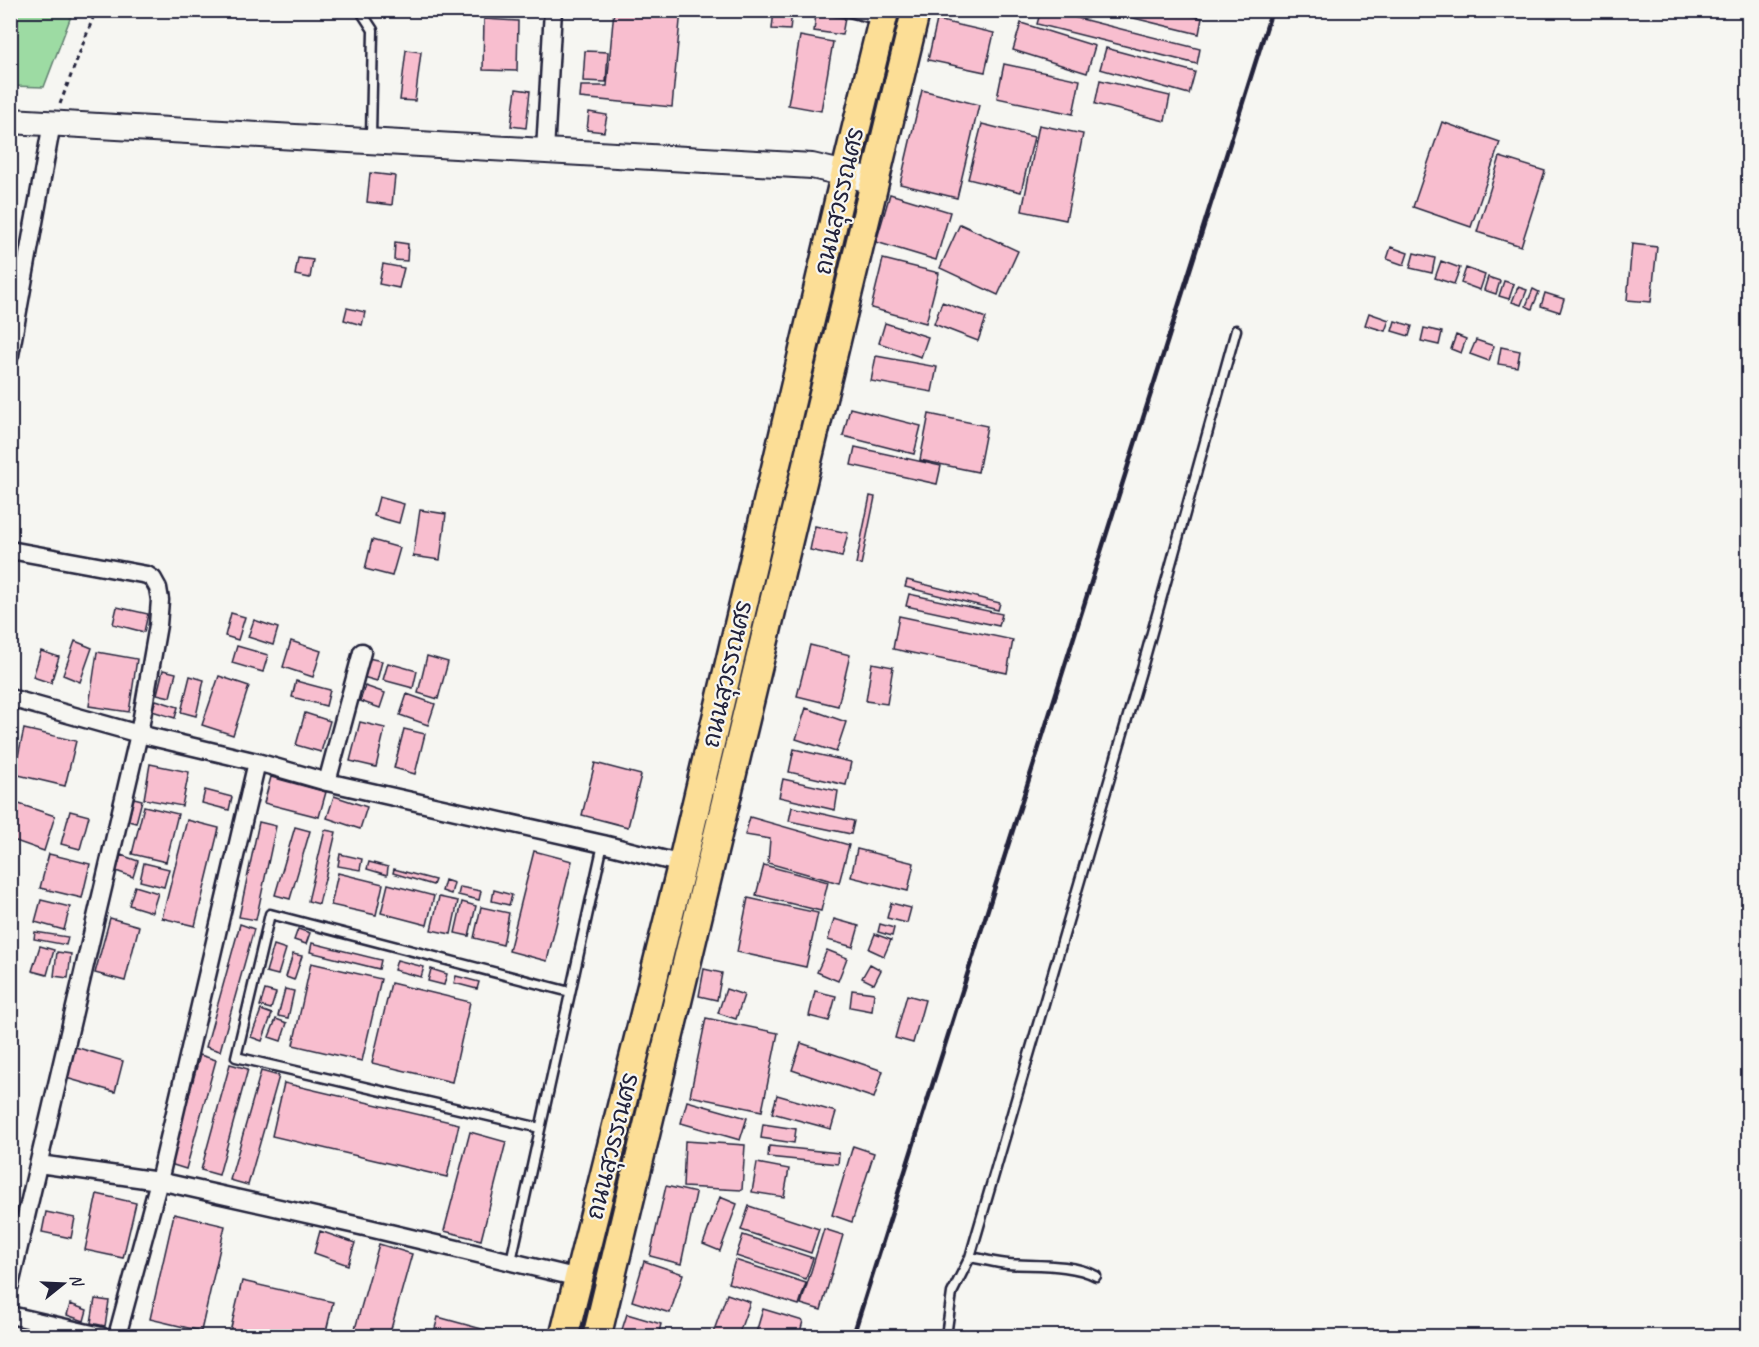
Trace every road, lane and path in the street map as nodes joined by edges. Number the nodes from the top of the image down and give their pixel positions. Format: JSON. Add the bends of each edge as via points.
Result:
{"nodes":[{"id":1,"x":96,"y":10,"type":"edge"},
{"id":2,"x":360,"y":10,"type":"edge"},
{"id":3,"x":553,"y":10,"type":"edge"},
{"id":4,"x":842,"y":10,"type":"edge"},
{"id":5,"x":916,"y":10,"type":"edge"},
{"id":6,"x":884,"y":15,"type":"edge"},
{"id":7,"x":10,"y":121,"type":"edge"},
{"id":8,"x":52,"y":123,"type":"junction"},
{"id":9,"x":371,"y":140,"type":"junction"},
{"id":10,"x":545,"y":151,"type":"junction"},
{"id":11,"x":845,"y":174,"type":"junction"},
{"id":12,"x":874,"y":181,"type":"junction"},
{"id":13,"x":1236,"y":330,"type":"dead end"},
{"id":14,"x":10,"y":355,"type":"edge"},
{"id":15,"x":10,"y":550,"type":"edge"},
{"id":16,"x":362,"y":652,"type":"dead end"},
{"id":17,"x":10,"y":698,"type":"edge"},
{"id":18,"x":140,"y":734,"type":"junction"},
{"id":19,"x":257,"y":762,"type":"junction"},
{"id":20,"x":327,"y":782,"type":"junction"},
{"id":21,"x":603,"y":844,"type":"junction"},
{"id":22,"x":682,"y":864,"type":"junction"},
{"id":23,"x":570,"y":992,"type":"junction"},
{"id":24,"x":540,"y":1128,"type":"junction"},
{"id":25,"x":39,"y":1164,"type":"junction"},
{"id":26,"x":159,"y":1181,"type":"junction"},
{"id":27,"x":970,"y":1257,"type":"junction"},
{"id":28,"x":511,"y":1261,"type":"junction"},
{"id":29,"x":1096,"y":1275,"type":"dead end"},
{"id":30,"x":579,"y":1278,"type":"junction"},
{"id":31,"x":10,"y":1286,"type":"edge"},
{"id":32,"x":10,"y":1315,"type":"edge"},
{"id":33,"x":101,"y":1336,"type":"edge"},
{"id":34,"x":117,"y":1336,"type":"edge"},
{"id":35,"x":564,"y":1336,"type":"edge"},
{"id":36,"x":597,"y":1336,"type":"edge"},
{"id":37,"x":946,"y":1336,"type":"edge"}],
"edges":[{"from":1,"to":8,"type":"path"},
{"from":2,"to":9,"type":"lane","via":[[373,30]]},
{"from":3,"to":10,"type":"street"},
{"from":4,"to":6,"type":"lane"},
{"from":5,"to":12,"type":"main road","name":"ถนนสุวรรณศร"},
{"from":6,"to":11,"type":"main road","name":"ถนนสุวรรณศร"},
{"from":7,"to":8,"type":"main road"},
{"from":8,"to":9,"type":"main road"},
{"from":8,"to":14,"type":"street"},
{"from":9,"to":10,"type":"main road"},
{"from":10,"to":11,"type":"main road","via":[[812,166]]},
{"from":11,"to":12,"type":"main road"},
{"from":11,"to":22,"type":"main road","name":"ถนนสุวรรณศร"},
{"from":12,"to":36,"type":"main road","name":"ถนนสุวรรณศร"},
{"from":13,"to":27,"type":"lane"},
{"from":15,"to":18,"type":"street","via":[[153,579],[160,600]]},
{"from":16,"to":20,"type":"street"},
{"from":17,"to":18,"type":"street"},
{"from":18,"to":19,"type":"street"},
{"from":18,"to":25,"type":"street"},
{"from":19,"to":20,"type":"street"},
{"from":19,"to":26,"type":"street"},
{"from":20,"to":21,"type":"street"},
{"from":21,"to":22,"type":"street"},
{"from":21,"to":23,"type":"lane"},
{"from":22,"to":30,"type":"main road","name":"ถนนสุวรรณศร"},
{"from":23,"to":24,"type":"lane"},
{"from":23,"to":24,"type":"lane","via":[[270,914],[236,1057]]},
{"from":24,"to":28,"type":"lane"},
{"from":25,"to":26,"type":"street"},
{"from":25,"to":31,"type":"street"},
{"from":26,"to":28,"type":"street"},
{"from":26,"to":34,"type":"street"},
{"from":27,"to":29,"type":"lane","via":[[1086,1270]]},
{"from":27,"to":37,"type":"lane","via":[[952,1293]]},
{"from":28,"to":30,"type":"street"},
{"from":30,"to":35,"type":"main road","name":"ถนนสุวรรณศร"},
{"from":32,"to":33,"type":"street"}]}
